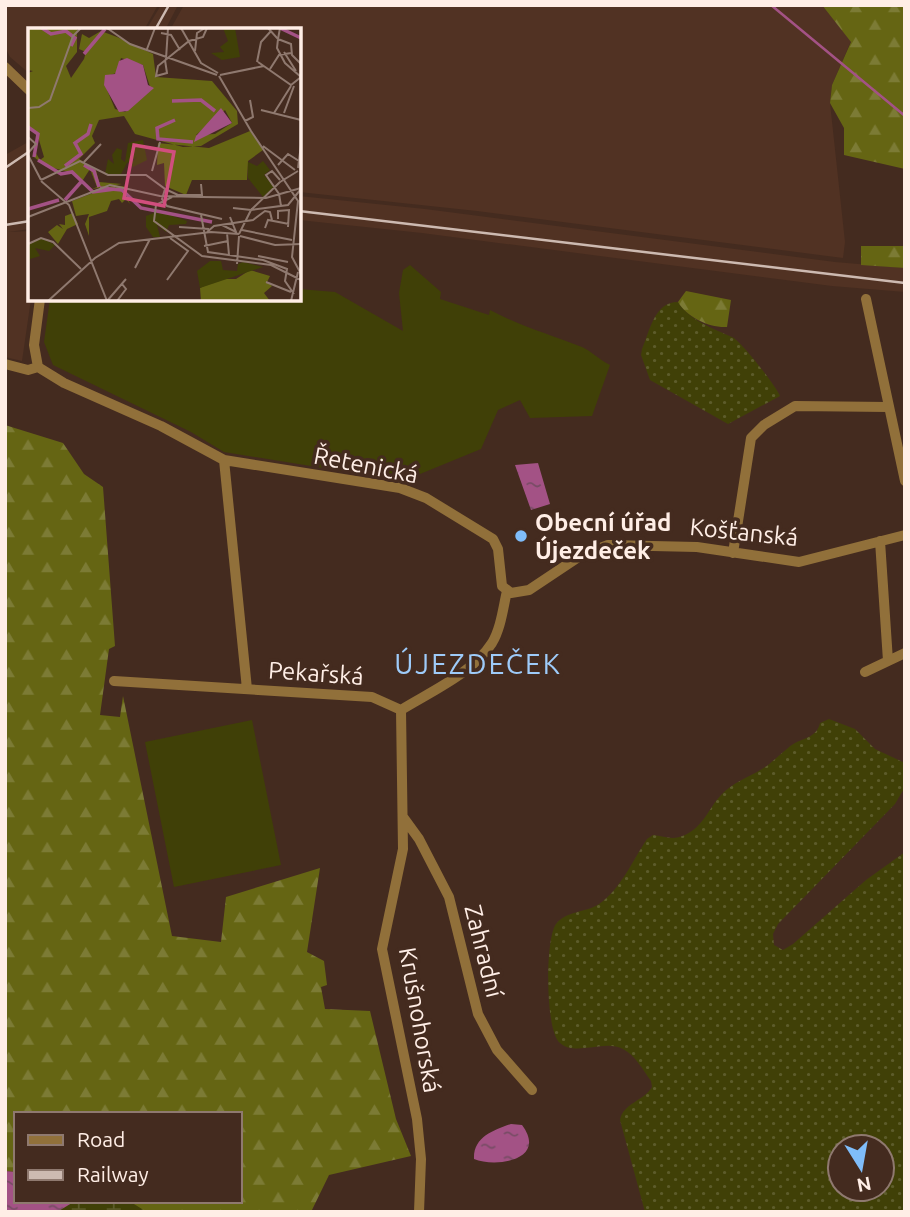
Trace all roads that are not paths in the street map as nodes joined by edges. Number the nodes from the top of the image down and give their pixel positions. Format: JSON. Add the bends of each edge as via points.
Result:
{"nodes":[{"id":1,"x":5,"y":66,"type":"edge"},
{"id":2,"x":28,"y":89,"type":"edge"},
{"id":3,"x":866,"y":299,"type":"dead end"},
{"id":4,"x":40,"y":301,"type":"edge"},
{"id":5,"x":5,"y":364,"type":"edge"},
{"id":6,"x":38,"y":367,"type":"junction"},
{"id":7,"x":888,"y":407,"type":"junction"},
{"id":8,"x":224,"y":460,"type":"junction"},
{"id":9,"x":905,"y":481,"type":"edge"},
{"id":10,"x":905,"y":535,"type":"edge"},
{"id":11,"x":880,"y":541,"type":"junction"},
{"id":12,"x":733,"y":553,"type":"junction"},
{"id":13,"x":507,"y":592,"type":"junction"},
{"id":14,"x":905,"y":653,"type":"edge"},
{"id":15,"x":888,"y":661,"type":"junction"},
{"id":16,"x":865,"y":672,"type":"dead end"},
{"id":17,"x":114,"y":681,"type":"dead end"},
{"id":18,"x":247,"y":689,"type":"junction"},
{"id":19,"x":401,"y":710,"type":"junction"},
{"id":20,"x":403,"y":817,"type":"junction"},
{"id":21,"x":532,"y":1090,"type":"dead end"},
{"id":22,"x":419,"y":1212,"type":"edge"}],
"edges":[{"from":1,"to":2,"type":"street"},
{"from":3,"to":7,"type":"street"},
{"from":4,"to":6,"type":"street","via":[[34,345]]},
{"from":5,"to":6,"type":"street","via":[[27,370]]},
{"from":6,"to":8,"type":"street","name":"Řetenická"},
{"from":7,"to":9,"type":"street"},
{"from":7,"to":12,"type":"street","via":[[795,406],[757,431],[751,438]]},
{"from":8,"to":13,"type":"street","name":"Řetenická","via":[[405,490],[426,498],[491,536]]},
{"from":8,"to":18,"type":"street"},
{"from":10,"to":11,"type":"street","name":"Košťanská"},
{"from":11,"to":12,"type":"street","name":"Košťanská","via":[[799,562]]},
{"from":11,"to":15,"type":"street"},
{"from":12,"to":13,"type":"street","name":"Košťanská","via":[[617,544],[586,553],[529,590]]},
{"from":13,"to":19,"type":"street","via":[[499,628],[487,650]]},
{"from":14,"to":15,"type":"street"},
{"from":15,"to":16,"type":"street"},
{"from":17,"to":18,"type":"street","name":"Pekařská"},
{"from":18,"to":19,"type":"street","name":"Pekařská","via":[[372,698]]},
{"from":19,"to":20,"type":"street","name":"Krušnohorská"},
{"from":20,"to":21,"type":"street","name":"Zahradní","via":[[449,897],[486,1032]]},
{"from":20,"to":22,"type":"street","name":"Krušnohorská","via":[[403,849],[382,949],[417,1119]]}]}
